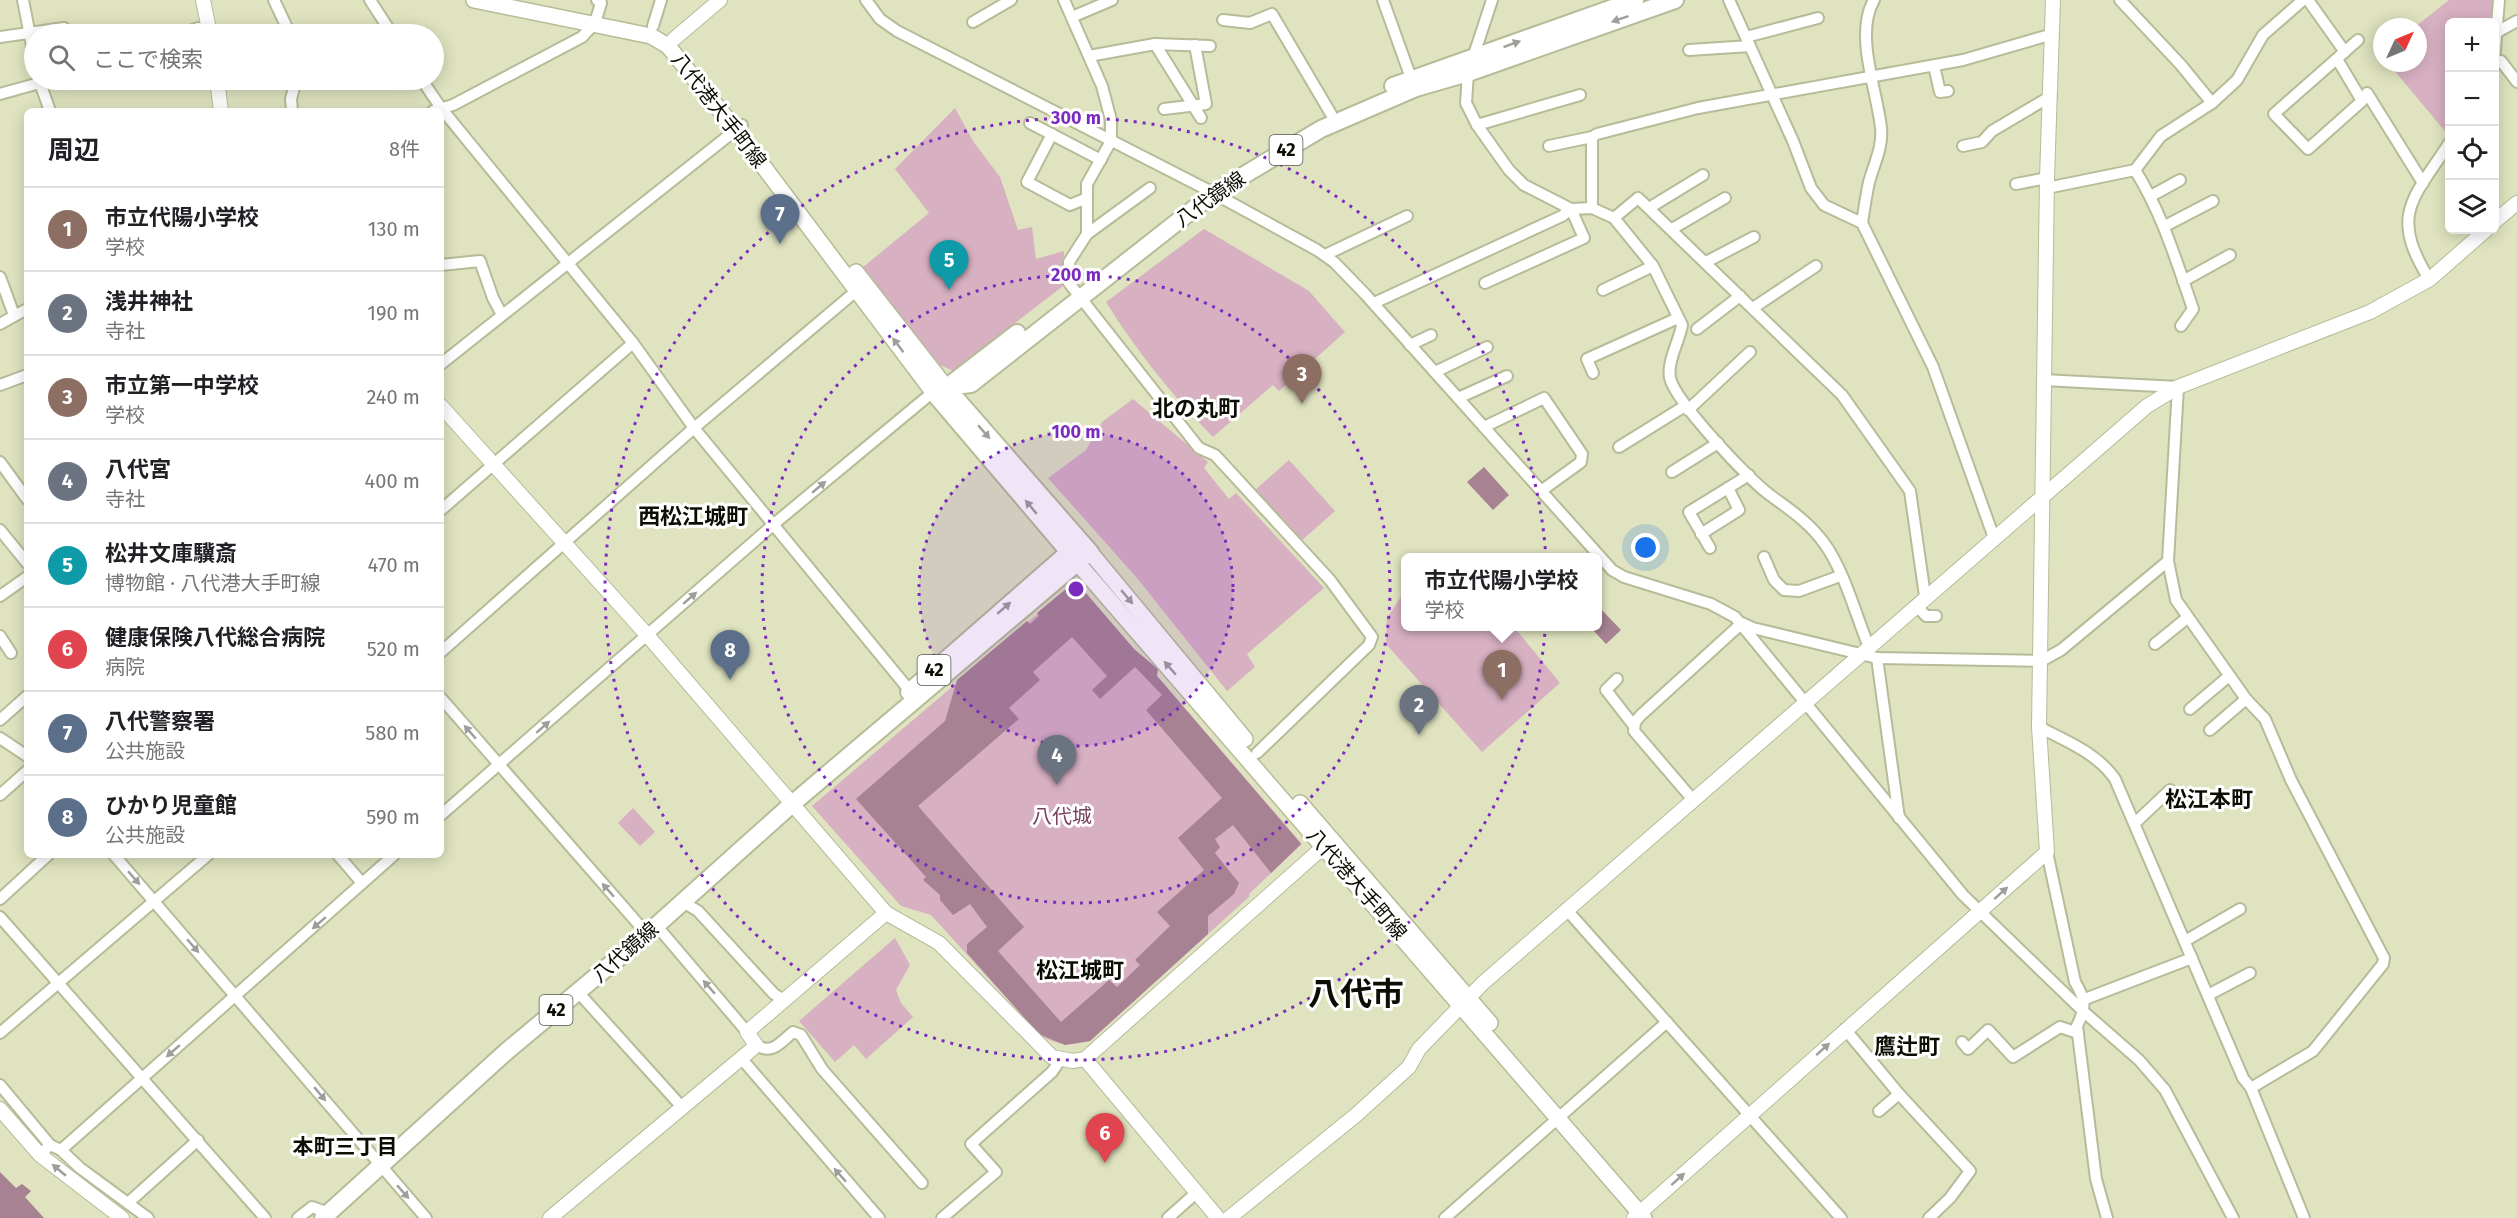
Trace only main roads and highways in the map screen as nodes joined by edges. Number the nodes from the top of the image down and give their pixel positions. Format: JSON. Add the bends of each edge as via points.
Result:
{"nodes":[{"id":1,"x":474,"y":0,"type":"edge"},
{"id":2,"x":520,"y":0,"type":"edge"},
{"id":3,"x":1635,"y":0,"type":"edge"},
{"id":4,"x":1675,"y":0,"type":"edge"},
{"id":5,"x":597,"y":13,"type":"edge"},
{"id":6,"x":1471,"y":65,"type":"junction"},
{"id":7,"x":739,"y":128,"type":"junction"},
{"id":8,"x":1209,"y":191,"type":"junction"},
{"id":9,"x":940,"y":390,"type":"junction"},
{"id":10,"x":1079,"y":552,"type":"junction"},
{"id":11,"x":792,"y":804,"type":"junction"},
{"id":12,"x":1328,"y":843,"type":"junction"},
{"id":13,"x":1644,"y":1215,"type":"edge"},
{"id":14,"x":327,"y":1216,"type":"edge"}],
"edges":[{"from":1,"to":5,"type":"main road","name":"八代港大手町線"},
{"from":2,"to":5,"type":"main road","name":"八代港大手町線"},
{"from":6,"to":3,"type":"main road","name":"八代鏡線","number":"42","one_way":true},
{"from":4,"to":6,"type":"main road","name":"八代鏡線","number":"42","one_way":true},
{"from":5,"to":7,"type":"main road","name":"八代港大手町線","via":[[668,46]]},
{"from":5,"to":7,"type":"main road","name":"八代港大手町線","via":[[653,26],[674,39]]},
{"from":6,"to":8,"type":"main road","name":"八代鏡線","number":"42","via":[[1321,129]]},
{"from":6,"to":8,"type":"main road","name":"八代鏡線","number":"42","via":[[1411,78],[1330,114]]},
{"from":7,"to":9,"type":"main road","name":"八代港大手町線"},
{"from":8,"to":9,"type":"main road","name":"八代鏡線","number":"42","via":[[1077,293]]},
{"from":9,"to":10,"type":"main road"},
{"from":10,"to":11,"type":"main road","name":"八代鏡線","number":"42"},
{"from":11,"to":10,"type":"main road","name":"八代鏡線","number":"42","one_way":true,"via":[[802,790],[910,691]]},
{"from":12,"to":10,"type":"main road","name":"八代港大手町線","one_way":true},
{"from":10,"to":12,"type":"main road","name":"八代港大手町線","one_way":true,"via":[[1257,753]]},
{"from":11,"to":14,"type":"main road","name":"八代鏡線","number":"42","via":[[652,930],[507,1051]]},
{"from":12,"to":13,"type":"main road","name":"八代港大手町線"}]}
